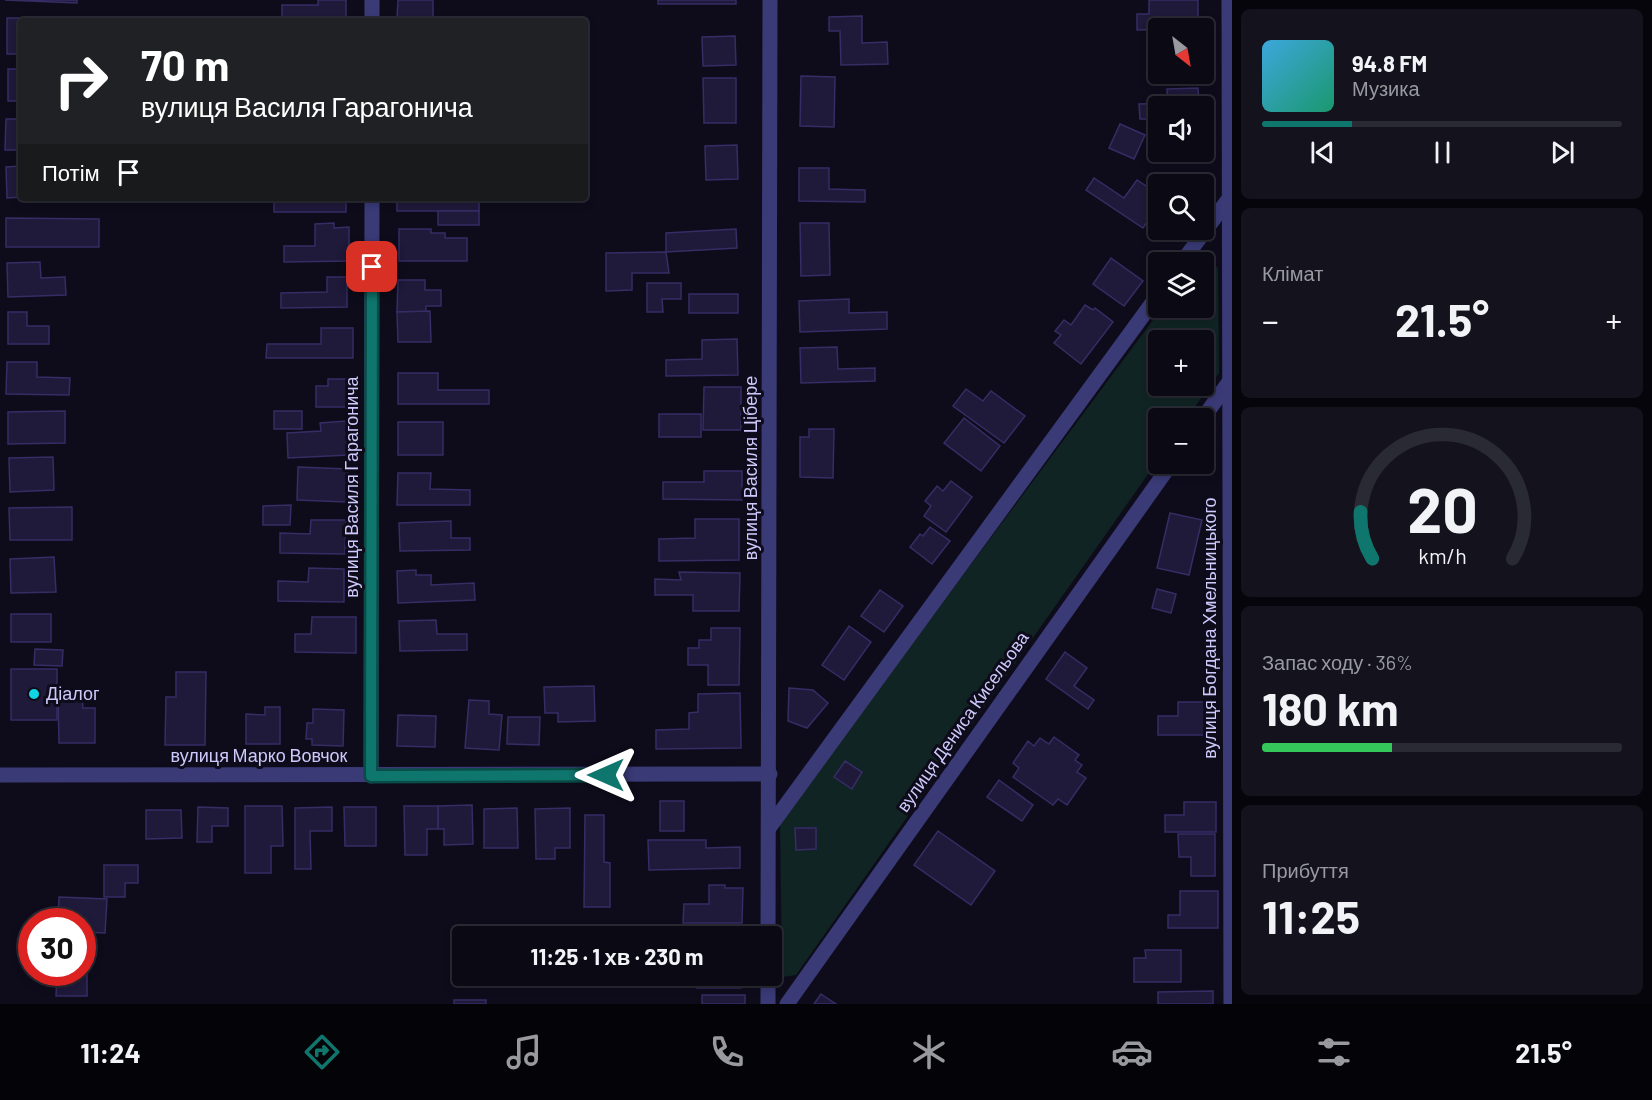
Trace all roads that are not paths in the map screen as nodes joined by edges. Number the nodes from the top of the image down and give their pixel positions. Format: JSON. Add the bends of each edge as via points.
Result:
{"nodes":[{"id":1,"x":372,"y":0,"type":"edge"},
{"id":2,"x":770,"y":0,"type":"edge"},
{"id":3,"x":1229,"y":0,"type":"edge"},
{"id":4,"x":372,"y":18,"type":"edge"},
{"id":5,"x":1230,"y":197,"type":"junction"},
{"id":6,"x":372,"y":201,"type":"edge"},
{"id":7,"x":1189,"y":252,"type":"edge"},
{"id":8,"x":1148,"y":309,"type":"edge"},
{"id":9,"x":1229,"y":382,"type":"junction"},
{"id":10,"x":1210,"y":408,"type":"edge"},
{"id":11,"x":1164,"y":474,"type":"edge"},
{"id":12,"x":770,"y":774,"type":"junction"},
{"id":13,"x":0,"y":775,"type":"edge"},
{"id":14,"x":371,"y":776,"type":"junction"},
{"id":15,"x":769,"y":828,"type":"junction"},
{"id":16,"x":768,"y":926,"type":"edge"},
{"id":17,"x":768,"y":986,"type":"edge"},
{"id":18,"x":768,"y":1004,"type":"edge"},
{"id":19,"x":787,"y":1004,"type":"edge"},
{"id":20,"x":1231,"y":1004,"type":"edge"}],
"edges":[{"from":1,"to":4,"type":"street"},
{"from":2,"to":12,"type":"street","name":"вулиця Василя Цібере"},
{"from":3,"to":5,"type":"street","name":"вулиця Богдана Хмельницького"},
{"from":5,"to":7,"type":"street"},
{"from":5,"to":9,"type":"street","name":"вулиця Богдана Хмельницького"},
{"from":6,"to":14,"type":"street","name":"вулиця Василя Гарагонича"},
{"from":8,"to":15,"type":"street"},
{"from":9,"to":10,"type":"street"},
{"from":9,"to":20,"type":"street","name":"вулиця Богдана Хмельницького"},
{"from":11,"to":19,"type":"street","name":"вулиця Дениса Кисельова"},
{"from":12,"to":14,"type":"street","name":"вулиця Марко Вовчок"},
{"from":12,"to":15,"type":"street","name":"вулиця Василя Цібере"},
{"from":13,"to":14,"type":"street","name":"вулиця Марко Вовчок"},
{"from":15,"to":16,"type":"street","name":"вулиця Василя Цібере"},
{"from":17,"to":18,"type":"street"}]}
